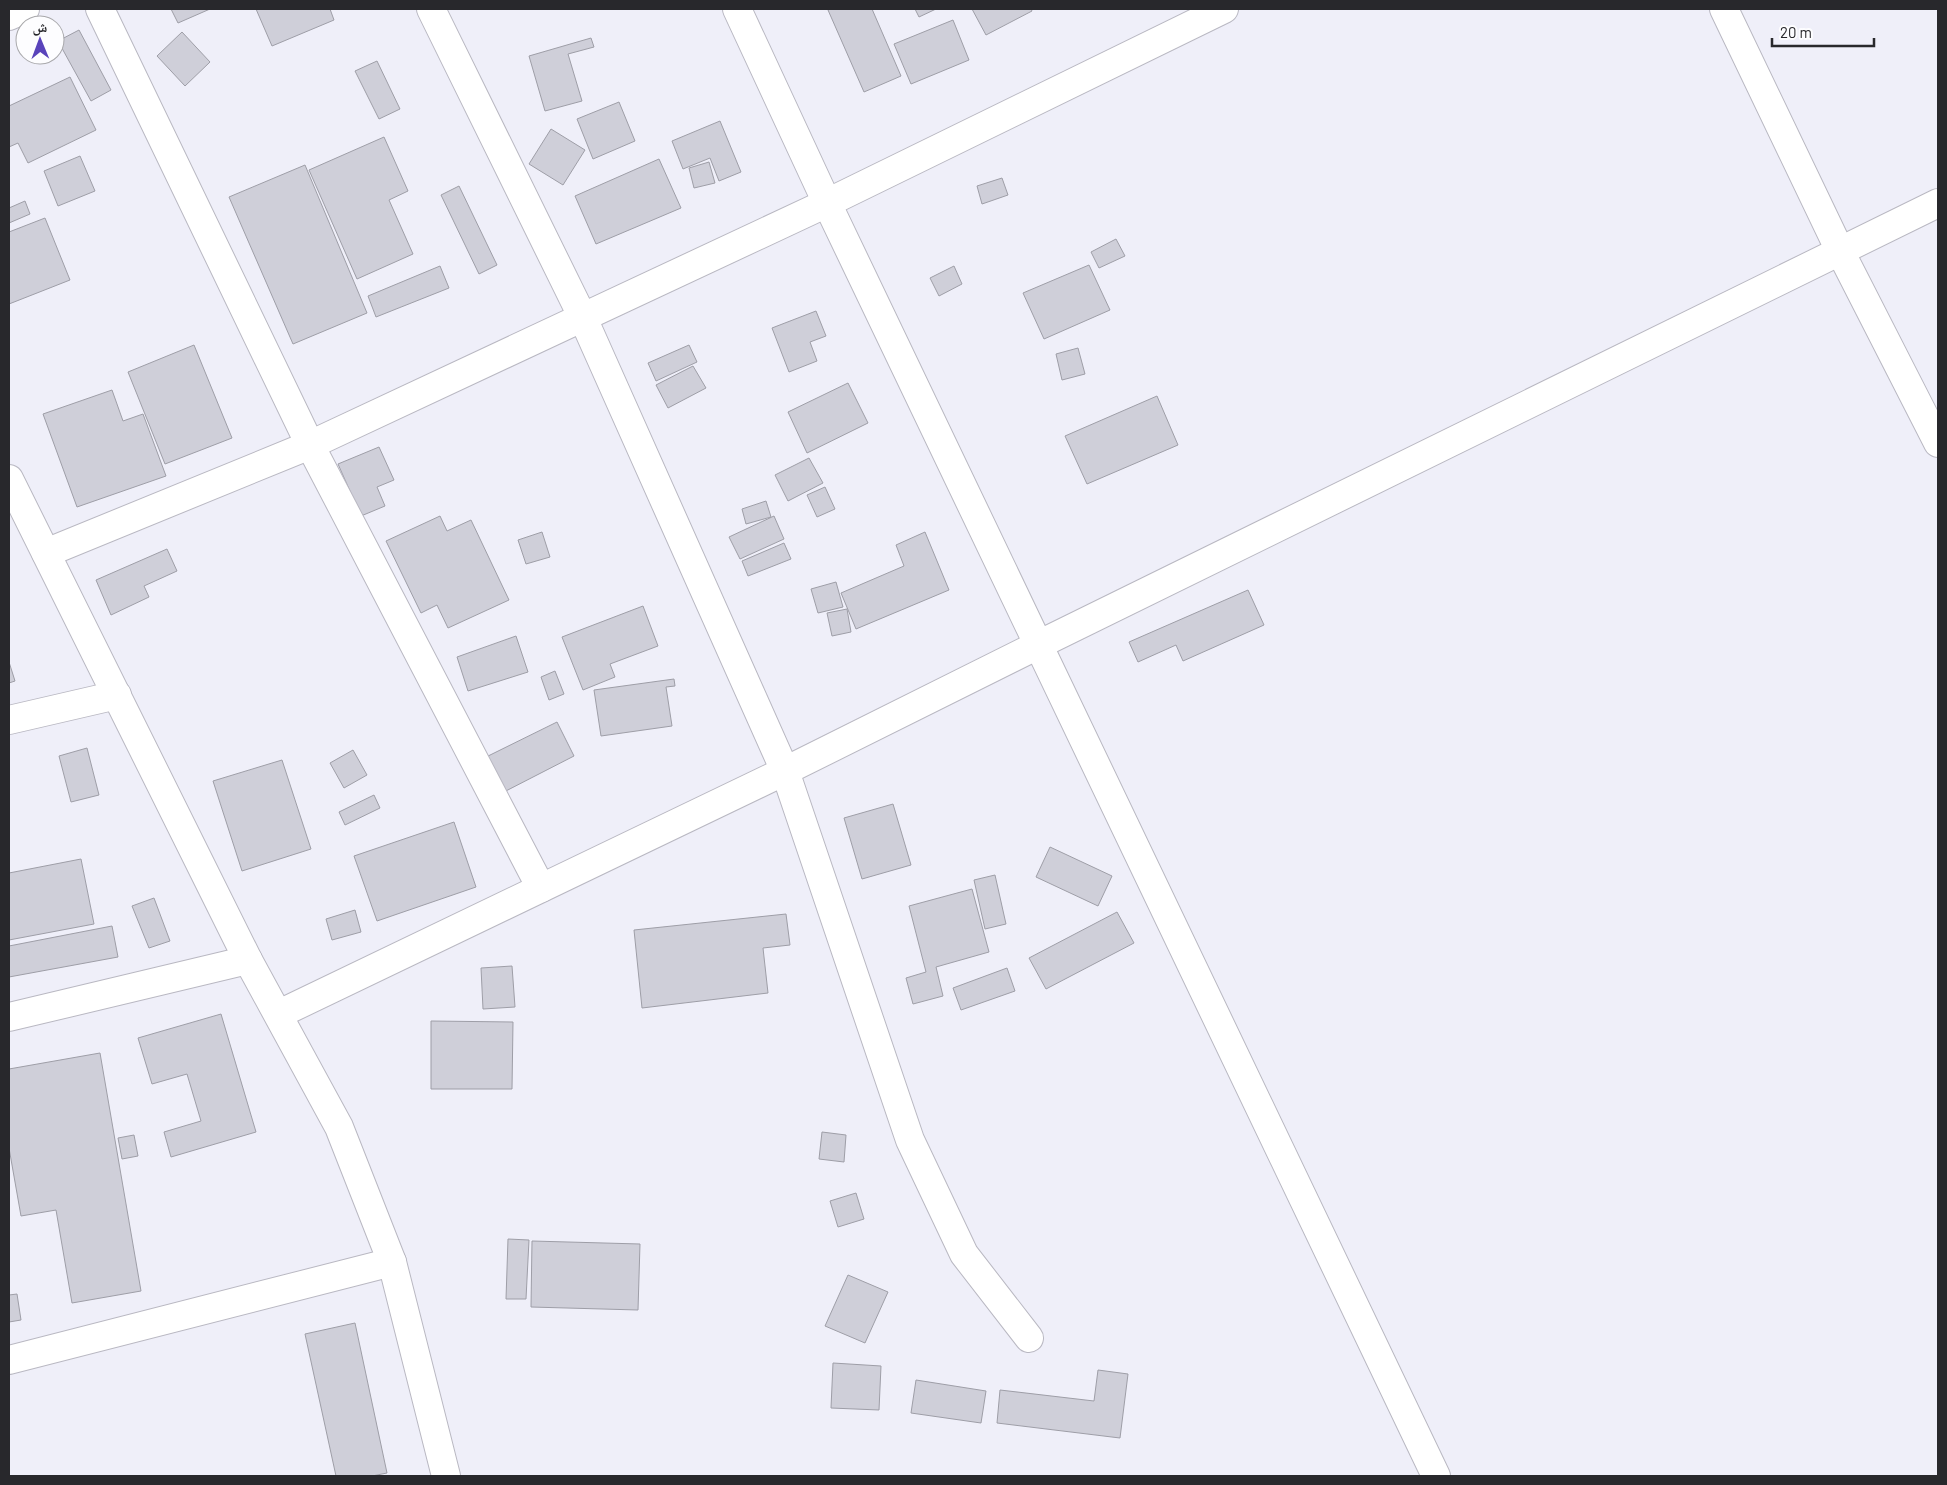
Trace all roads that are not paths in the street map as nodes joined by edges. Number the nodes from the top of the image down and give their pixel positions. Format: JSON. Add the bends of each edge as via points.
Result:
{"nodes":[{"id":1,"x":24,"y":9,"type":"edge"},
{"id":2,"x":100,"y":9,"type":"edge"},
{"id":3,"x":431,"y":9,"type":"edge"},
{"id":4,"x":737,"y":9,"type":"edge"},
{"id":5,"x":1224,"y":9,"type":"edge"},
{"id":6,"x":1724,"y":9,"type":"edge"},
{"id":7,"x":9,"y":16,"type":"edge"},
{"id":8,"x":827,"y":202,"type":"junction"},
{"id":9,"x":1938,"y":203,"type":"edge"},
{"id":10,"x":1840,"y":251,"type":"junction"},
{"id":11,"x":583,"y":318,"type":"junction"},
{"id":12,"x":1938,"y":443,"type":"edge"},
{"id":13,"x":310,"y":446,"type":"junction"},
{"id":14,"x":9,"y":480,"type":"edge"},
{"id":15,"x":46,"y":554,"type":"junction"},
{"id":16,"x":1038,"y":645,"type":"junction"},
{"id":17,"x":117,"y":695,"type":"junction"},
{"id":18,"x":9,"y":720,"type":"edge"},
{"id":19,"x":786,"y":771,"type":"junction"},
{"id":20,"x":541,"y":888,"type":"junction"},
{"id":21,"x":248,"y":960,"type":"junction"},
{"id":22,"x":279,"y":1014,"type":"junction"},
{"id":23,"x":9,"y":1017,"type":"edge"},
{"id":24,"x":392,"y":1262,"type":"junction"},
{"id":25,"x":1029,"y":1338,"type":"dead end"},
{"id":26,"x":9,"y":1360,"type":"edge"},
{"id":27,"x":446,"y":1476,"type":"edge"},
{"id":28,"x":1436,"y":1476,"type":"edge"}],
"edges":[{"from":1,"to":7,"type":"street"},
{"from":2,"to":13,"type":"street"},
{"from":3,"to":11,"type":"street"},
{"from":4,"to":8,"type":"street"},
{"from":5,"to":8,"type":"street"},
{"from":6,"to":10,"type":"street"},
{"from":8,"to":11,"type":"street"},
{"from":8,"to":16,"type":"street"},
{"from":9,"to":10,"type":"street"},
{"from":10,"to":12,"type":"street"},
{"from":10,"to":16,"type":"street"},
{"from":11,"to":13,"type":"street"},
{"from":11,"to":19,"type":"street"},
{"from":13,"to":15,"type":"street"},
{"from":13,"to":20,"type":"street"},
{"from":14,"to":15,"type":"street"},
{"from":15,"to":17,"type":"street"},
{"from":16,"to":19,"type":"street"},
{"from":16,"to":28,"type":"street"},
{"from":17,"to":18,"type":"street"},
{"from":17,"to":21,"type":"street"},
{"from":19,"to":20,"type":"street"},
{"from":19,"to":25,"type":"street","via":[[910,1140],[964,1254]]},
{"from":20,"to":22,"type":"street"},
{"from":21,"to":22,"type":"street"},
{"from":21,"to":23,"type":"street"},
{"from":22,"to":24,"type":"street","via":[[339,1127]]},
{"from":24,"to":26,"type":"street"},
{"from":24,"to":27,"type":"street"}]}
